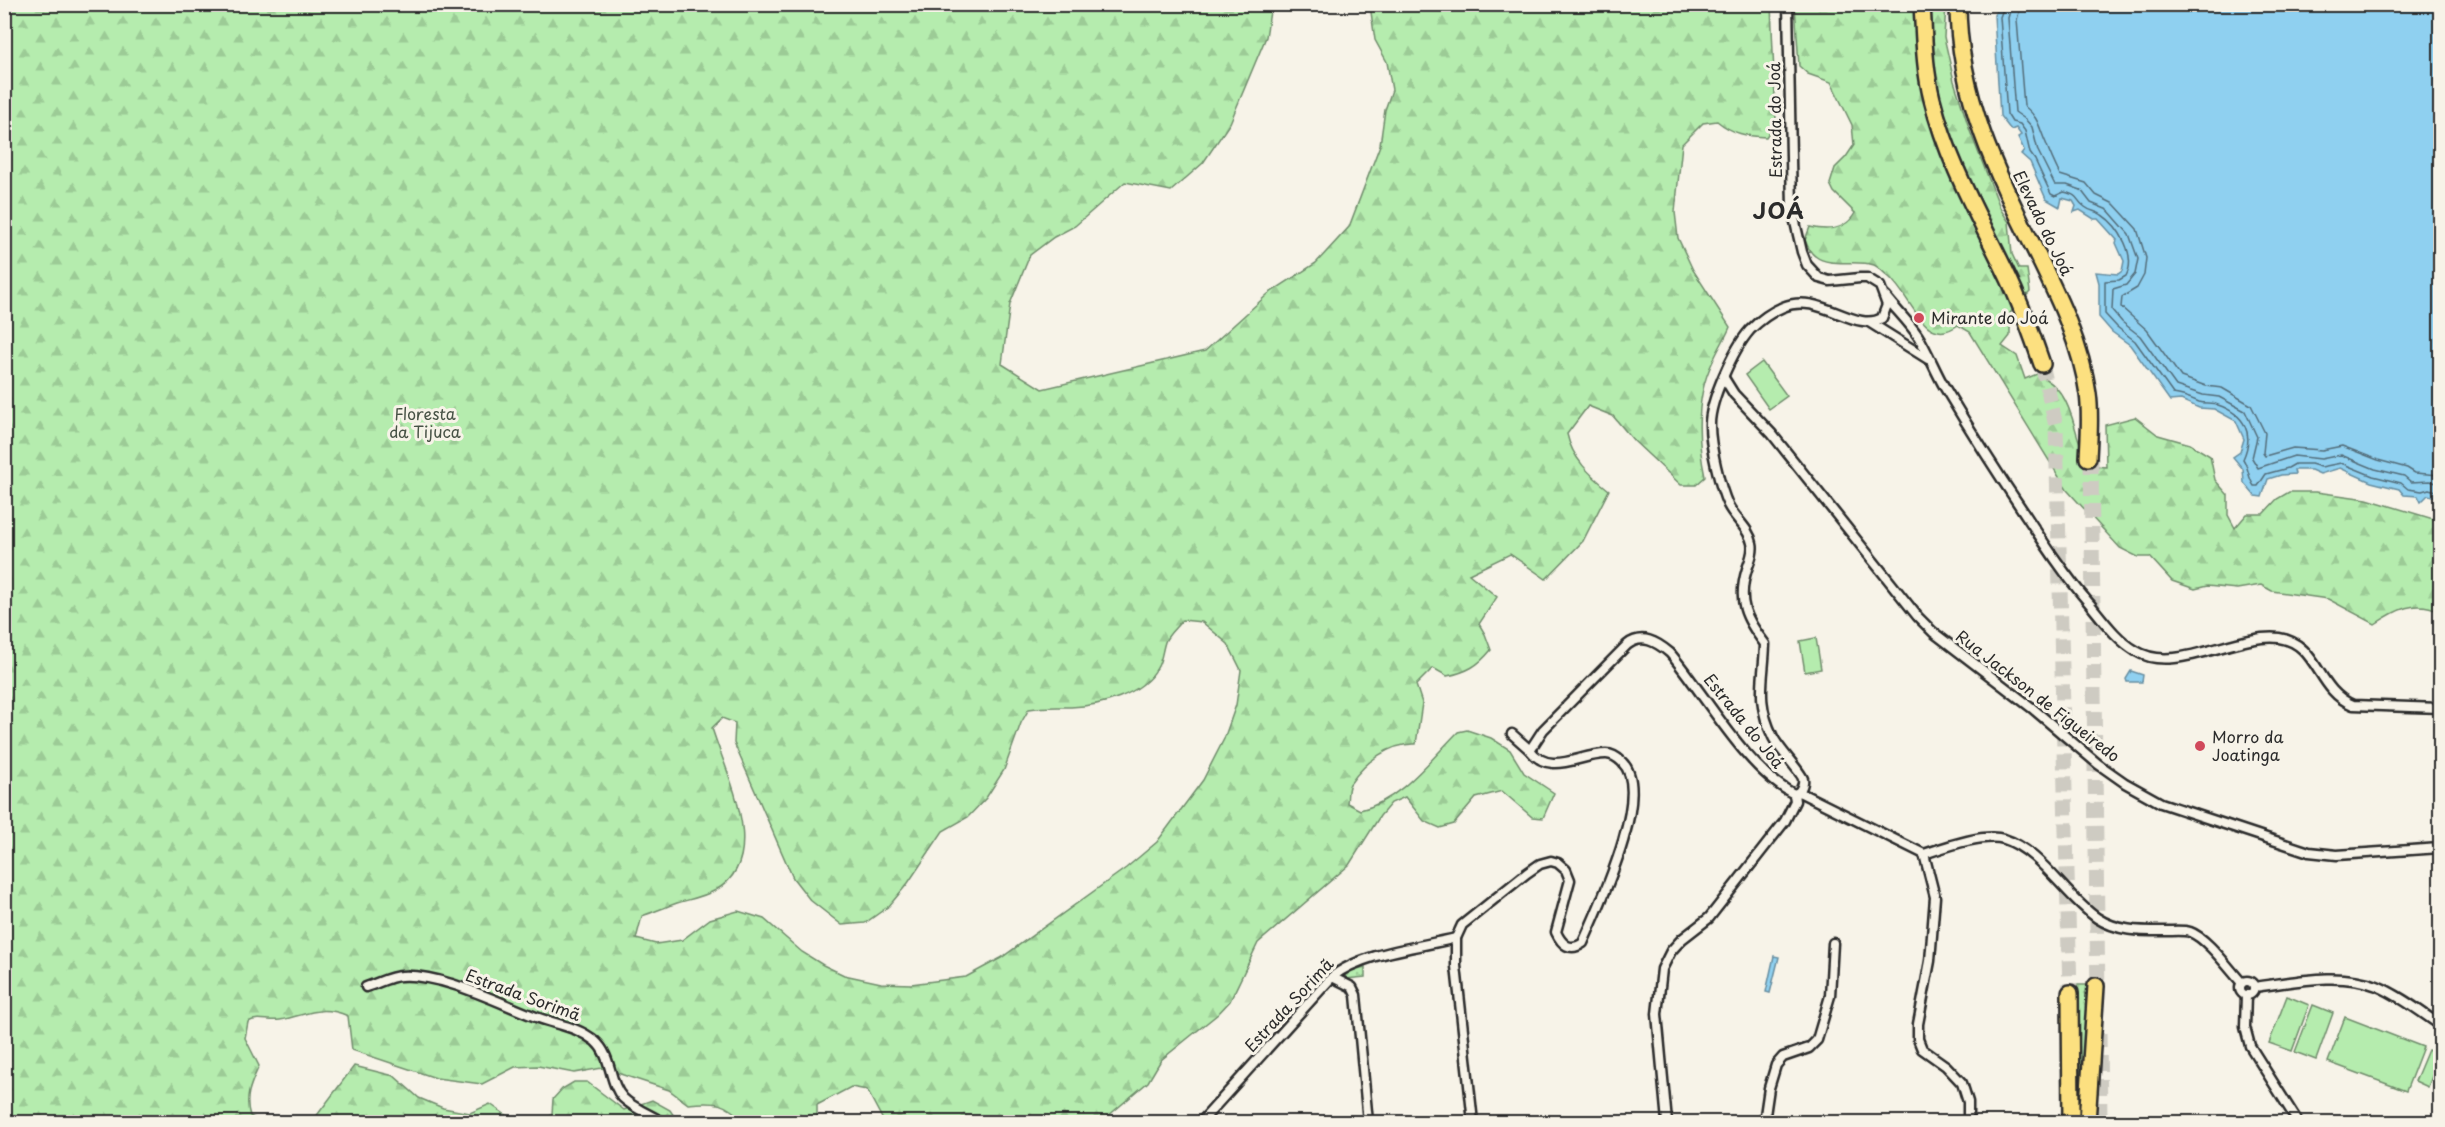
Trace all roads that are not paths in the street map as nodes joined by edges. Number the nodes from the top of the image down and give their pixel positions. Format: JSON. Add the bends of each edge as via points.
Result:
{"nodes":[{"id":1,"x":1788,"y":4,"type":"edge"},
{"id":2,"x":1922,"y":4,"type":"edge"},
{"id":3,"x":1959,"y":4,"type":"edge"},
{"id":4,"x":1886,"y":297,"type":"junction"},
{"id":5,"x":1869,"y":322,"type":"junction"},
{"id":6,"x":1928,"y":359,"type":"junction"},
{"id":7,"x":2042,"y":364,"type":"tunnel mouth"},
{"id":8,"x":1724,"y":378,"type":"junction"},
{"id":9,"x":2090,"y":457,"type":"tunnel mouth"},
{"id":10,"x":2440,"y":708,"type":"edge"},
{"id":11,"x":1512,"y":734,"type":"dead end"},
{"id":12,"x":1530,"y":750,"type":"junction"},
{"id":13,"x":1796,"y":793,"type":"junction"},
{"id":14,"x":2440,"y":848,"type":"edge"},
{"id":15,"x":1924,"y":854,"type":"junction"},
{"id":16,"x":1456,"y":938,"type":"junction"},
{"id":17,"x":1833,"y":943,"type":"dead end"},
{"id":18,"x":1332,"y":976,"type":"junction"},
{"id":19,"x":2242,"y":983,"type":"junction"},
{"id":20,"x":2096,"y":986,"type":"tunnel mouth"},
{"id":21,"x":366,"y":987,"type":"dead end"},
{"id":22,"x":2254,"y":987,"type":"junction"},
{"id":23,"x":2070,"y":993,"type":"tunnel mouth"},
{"id":24,"x":2246,"y":995,"type":"junction"},
{"id":25,"x":2440,"y":1025,"type":"edge"},
{"id":26,"x":662,"y":1122,"type":"edge"},
{"id":27,"x":1201,"y":1122,"type":"edge"},
{"id":28,"x":1368,"y":1122,"type":"edge"},
{"id":29,"x":1473,"y":1122,"type":"edge"},
{"id":30,"x":1667,"y":1122,"type":"edge"},
{"id":31,"x":1764,"y":1122,"type":"edge"},
{"id":32,"x":1968,"y":1122,"type":"edge"},
{"id":33,"x":2071,"y":1122,"type":"edge"},
{"id":34,"x":2087,"y":1122,"type":"edge"},
{"id":35,"x":2298,"y":1122,"type":"edge"}],
"edges":[{"from":1,"to":4,"type":"street","name":"Estrada do Joá","via":[[1792,209],[1802,252],[1807,266],[1819,278],[1867,278],[1880,286]]},
{"from":2,"to":7,"type":"highway","via":[[1925,64],[1943,137],[1959,179],[2010,281]]},
{"from":3,"to":9,"type":"highway","name":"Elevado do Joá","via":[[1965,75],[1978,123],[2006,191],[2062,302],[2079,353],[2088,395]]},
{"from":4,"to":5,"type":"street","via":[[1884,315]]},
{"from":4,"to":6,"type":"street","via":[[1918,336]]},
{"from":5,"to":6,"type":"street"},
{"from":5,"to":8,"type":"street","name":"Estrada do Joá","via":[[1813,303],[1782,307],[1752,328]]},
{"from":6,"to":10,"type":"street","via":[[2067,578],[2120,639],[2138,653],[2172,657],[2277,638],[2302,649],[2341,700],[2353,705]]},
{"from":8,"to":13,"type":"street","name":"Estrada do Joá","via":[[1709,424],[1715,459],[1728,505],[1753,545],[1741,600],[1765,644],[1760,684],[1767,721],[1781,752],[1803,779]]},
{"from":8,"to":14,"type":"street","name":"Rua Jackson de Figueiredo","via":[[1918,617],[2125,783],[2161,803],[2309,852],[2337,855]]},
{"from":11,"to":12,"type":"street"},
{"from":12,"to":13,"type":"street","name":"Estrada do Joá","via":[[1543,730],[1627,645],[1645,639],[1670,653],[1744,750],[1774,782]]},
{"from":12,"to":16,"type":"street","via":[[1544,762],[1556,763],[1611,754],[1629,770],[1633,787],[1631,805],[1611,876],[1583,943],[1575,948],[1563,944],[1556,932],[1570,880],[1566,870],[1551,861],[1540,864],[1472,915]]},
{"from":13,"to":15,"type":"street"},
{"from":13,"to":30,"type":"street","via":[[1785,821],[1709,918],[1671,951],[1662,969],[1657,1014]]},
{"from":15,"to":19,"type":"street","via":[[1988,838],[2011,842],[2098,919],[2124,930],[2188,931],[2204,942]]},
{"from":15,"to":32,"type":"street","via":[[1935,897],[1918,1039],[1922,1049],[1962,1083],[1968,1102]]},
{"from":16,"to":18,"type":"street","name":"Estrada Sorimã","via":[[1359,961]]},
{"from":16,"to":29,"type":"street"},
{"from":17,"to":31,"type":"street","via":[[1830,996],[1817,1040],[1776,1065]]},
{"from":18,"to":27,"type":"street","name":"Estrada Sorimã"},
{"from":18,"to":28,"type":"street","via":[[1352,987],[1356,995]]},
{"from":19,"to":22,"type":"street","via":[[2250,981]]},
{"from":19,"to":24,"type":"street","via":[[2240,989]]},
{"from":20,"to":34,"type":"highway"},
{"from":21,"to":26,"type":"street","name":"Estrada Sorimã","via":[[399,975],[424,977],[577,1029],[602,1049],[624,1099]]},
{"from":22,"to":24,"type":"street"},
{"from":22,"to":25,"type":"street","via":[[2330,978],[2351,980],[2378,987]]},
{"from":23,"to":33,"type":"highway"},
{"from":24,"to":35,"type":"street","via":[[2245,1027],[2250,1046]]}]}
